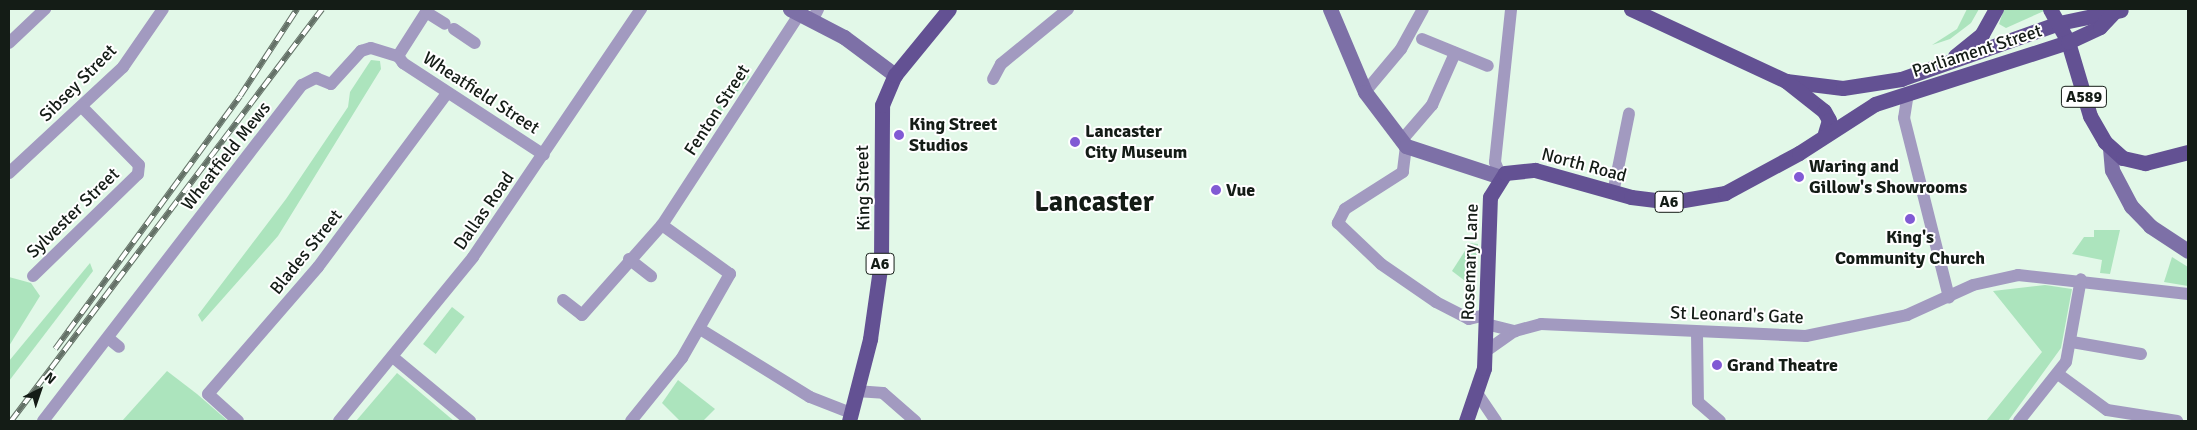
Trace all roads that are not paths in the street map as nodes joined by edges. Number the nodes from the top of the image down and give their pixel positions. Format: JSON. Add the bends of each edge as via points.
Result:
{"nodes":[{"id":1,"x":45,"y":9,"type":"edge"},
{"id":2,"x":163,"y":9,"type":"edge"},
{"id":3,"x":641,"y":9,"type":"edge"},
{"id":4,"x":949,"y":9,"type":"edge"},
{"id":5,"x":1068,"y":9,"type":"edge"},
{"id":6,"x":1330,"y":9,"type":"edge"},
{"id":7,"x":1423,"y":9,"type":"edge"},
{"id":8,"x":1511,"y":9,"type":"edge"},
{"id":9,"x":1631,"y":9,"type":"edge"},
{"id":10,"x":1996,"y":9,"type":"edge"},
{"id":11,"x":2050,"y":9,"type":"edge"},
{"id":12,"x":427,"y":10,"type":"edge"},
{"id":13,"x":2118,"y":11,"type":"edge"},
{"id":14,"x":805,"y":12,"type":"edge"},
{"id":15,"x":2059,"y":23,"type":"junction"},
{"id":16,"x":1422,"y":39,"type":"dead end"},
{"id":17,"x":2068,"y":42,"type":"junction"},
{"id":18,"x":9,"y":43,"type":"edge"},
{"id":19,"x":475,"y":43,"type":"dead end"},
{"id":20,"x":1456,"y":53,"type":"junction"},
{"id":21,"x":398,"y":56,"type":"junction"},
{"id":22,"x":1942,"y":65,"type":"junction"},
{"id":23,"x":1488,"y":66,"type":"dead end"},
{"id":24,"x":895,"y":74,"type":"junction"},
{"id":25,"x":993,"y":79,"type":"dead end"},
{"id":26,"x":1786,"y":81,"type":"junction"},
{"id":27,"x":1365,"y":92,"type":"junction"},
{"id":28,"x":447,"y":93,"type":"junction"},
{"id":29,"x":1908,"y":93,"type":"junction"},
{"id":30,"x":82,"y":107,"type":"junction"},
{"id":31,"x":1629,"y":114,"type":"dead end"},
{"id":32,"x":1848,"y":119,"type":"joint"},
{"id":33,"x":1825,"y":133,"type":"junction"},
{"id":34,"x":1404,"y":143,"type":"junction"},
{"id":35,"x":2110,"y":148,"type":"junction"},
{"id":36,"x":2188,"y":152,"type":"edge"},
{"id":37,"x":544,"y":155,"type":"junction"},
{"id":38,"x":9,"y":173,"type":"edge"},
{"id":39,"x":1501,"y":177,"type":"junction"},
{"id":40,"x":1613,"y":193,"type":"junction"},
{"id":41,"x":662,"y":225,"type":"junction"},
{"id":42,"x":2188,"y":251,"type":"edge"},
{"id":43,"x":629,"y":259,"type":"junction"},
{"id":44,"x":33,"y":276,"type":"dead end"},
{"id":45,"x":651,"y":276,"type":"dead end"},
{"id":46,"x":2081,"y":279,"type":"junction"},
{"id":47,"x":2188,"y":294,"type":"edge"},
{"id":48,"x":1949,"y":297,"type":"junction"},
{"id":49,"x":563,"y":300,"type":"dead end"},
{"id":50,"x":1486,"y":320,"type":"junction"},
{"id":51,"x":700,"y":329,"type":"junction"},
{"id":52,"x":1515,"y":331,"type":"junction"},
{"id":53,"x":1697,"y":333,"type":"junction"},
{"id":54,"x":108,"y":338,"type":"junction"},
{"id":55,"x":2072,"y":342,"type":"junction"},
{"id":56,"x":119,"y":348,"type":"dead end"},
{"id":57,"x":1486,"y":351,"type":"junction"},
{"id":58,"x":2141,"y":354,"type":"dead end"},
{"id":59,"x":394,"y":358,"type":"junction"},
{"id":60,"x":2058,"y":374,"type":"junction"},
{"id":61,"x":856,"y":391,"type":"junction"},
{"id":62,"x":1477,"y":393,"type":"junction"},
{"id":63,"x":850,"y":417,"type":"edge"},
{"id":64,"x":2130,"y":419,"type":"edge"},
{"id":65,"x":43,"y":421,"type":"edge"},
{"id":66,"x":238,"y":421,"type":"edge"},
{"id":67,"x":339,"y":421,"type":"edge"},
{"id":68,"x":470,"y":421,"type":"edge"},
{"id":69,"x":631,"y":421,"type":"edge"},
{"id":70,"x":915,"y":421,"type":"edge"},
{"id":71,"x":1466,"y":421,"type":"edge"},
{"id":72,"x":1496,"y":421,"type":"edge"},
{"id":73,"x":1720,"y":421,"type":"edge"},
{"id":74,"x":2018,"y":421,"type":"edge"},
{"id":75,"x":2177,"y":421,"type":"edge"}],
"edges":[{"from":1,"to":18,"type":"street"},
{"from":2,"to":30,"type":"street","name":"Sibsey Street","via":[[123,68]]},
{"from":3,"to":37,"type":"street","name":"Dallas Road"},
{"from":4,"to":24,"type":"main road","number":"A6"},
{"from":5,"to":25,"type":"street","via":[[1001,64]]},
{"from":6,"to":27,"type":"street"},
{"from":7,"to":27,"type":"street","via":[[1401,49]]},
{"from":8,"to":39,"type":"street","via":[[1495,162]]},
{"from":9,"to":26,"type":"main road","number":"A6"},
{"from":10,"to":22,"type":"main road","number":"A6","via":[[1982,34]]},
{"from":11,"to":15,"type":"main road","number":"A589"},
{"from":12,"to":19,"type":"street"},
{"from":12,"to":21,"type":"street","name":"Wheatfield Street"},
{"from":13,"to":15,"type":"main road","name":"Parliament Street","number":"A6","via":[[2100,12]]},
{"from":13,"to":17,"type":"main road","name":"Parliament Street","number":"A6","via":[[2100,27]]},
{"from":14,"to":24,"type":"street"},
{"from":14,"to":41,"type":"street","name":"Fenton Street"},
{"from":15,"to":17,"type":"main road","number":"A589"},
{"from":15,"to":22,"type":"main road","name":"Parliament Street","number":"A6"},
{"from":16,"to":20,"type":"street"},
{"from":17,"to":29,"type":"main road","name":"Parliament Street","number":"A6"},
{"from":17,"to":35,"type":"main road","number":"A589","via":[[2090,116]]},
{"from":20,"to":23,"type":"street"},
{"from":20,"to":34,"type":"street","via":[[1432,105]]},
{"from":21,"to":28,"type":"street","name":"Wheatfield Street"},
{"from":21,"to":54,"type":"street","name":"Wheatfield Mews","via":[[371,48],[361,51],[332,84],[316,78],[302,85]]},
{"from":22,"to":26,"type":"main road","name":"Parliament Street","number":"A6","via":[[1879,84],[1828,87]]},
{"from":24,"to":61,"type":"main road","name":"King Street","number":"A6","via":[[881,113],[883,241],[870,339]]},
{"from":26,"to":33,"type":"main road","number":"A6","via":[[1824,111],[1829,120]]},
{"from":27,"to":34,"type":"street"},
{"from":28,"to":37,"type":"street","name":"Wheatfield Street"},
{"from":28,"to":66,"type":"street","name":"Blades Street","via":[[318,268],[208,394]]},
{"from":29,"to":32,"type":"main road","name":"Parliament Street","number":"A6"},
{"from":29,"to":48,"type":"street","via":[[1904,118]]},
{"from":30,"to":38,"type":"street","name":"Sibsey Street"},
{"from":30,"to":44,"type":"street","name":"Sylvester Street","via":[[138,165],[138,174]]},
{"from":31,"to":40,"type":"street"},
{"from":32,"to":33,"type":"main road","name":"North Road","number":"A6"},
{"from":33,"to":40,"type":"main road","name":"North Road","number":"A6","via":[[1800,153],[1725,193],[1672,202]]},
{"from":34,"to":39,"type":"street"},
{"from":34,"to":50,"type":"street","name":"St Leonard's Gate","via":[[1403,172],[1370,190],[1336,218],[1376,260],[1436,302],[1469,318]]},
{"from":35,"to":36,"type":"main road","via":[[2145,163]]},
{"from":35,"to":42,"type":"street","via":[[2112,170],[2131,206],[2150,226]]},
{"from":37,"to":59,"type":"street","name":"Dallas Road"},
{"from":39,"to":40,"type":"main road","name":"North Road","number":"A6","via":[[1516,170],[1534,170]]},
{"from":39,"to":50,"type":"main road","name":"Rosemary Lane","via":[[1489,205]]},
{"from":41,"to":43,"type":"street","name":"Fenton Street"},
{"from":41,"to":51,"type":"street","via":[[730,274]]},
{"from":43,"to":45,"type":"street"},
{"from":43,"to":49,"type":"street","name":"Fenton Street","via":[[582,315]]},
{"from":46,"to":47,"type":"street","name":"St Leonard's Gate"},
{"from":46,"to":48,"type":"street","name":"St Leonard's Gate","via":[[2018,275],[1984,281]]},
{"from":46,"to":55,"type":"street"},
{"from":48,"to":53,"type":"street","name":"St Leonard's Gate","via":[[1907,315],[1806,336]]},
{"from":50,"to":52,"type":"street","name":"St Leonard's Gate"},
{"from":50,"to":57,"type":"main road","name":"Rosemary Lane"},
{"from":51,"to":63,"type":"street","via":[[810,397]]},
{"from":51,"to":69,"type":"street","via":[[664,384]]},
{"from":52,"to":53,"type":"street","name":"St Leonard's Gate","via":[[1554,324]]},
{"from":52,"to":57,"type":"street","name":"St Leonard's Gate"},
{"from":53,"to":73,"type":"street","via":[[1698,402]]},
{"from":54,"to":56,"type":"street"},
{"from":54,"to":65,"type":"street","name":"Wheatfield Mews"},
{"from":55,"to":58,"type":"street"},
{"from":55,"to":60,"type":"street"},
{"from":57,"to":62,"type":"main road","name":"Rosemary Lane"},
{"from":59,"to":67,"type":"street","name":"Dallas Road"},
{"from":59,"to":68,"type":"street"},
{"from":60,"to":64,"type":"street","via":[[2107,410]]},
{"from":60,"to":74,"type":"street"},
{"from":61,"to":63,"type":"main road","number":"A6"},
{"from":61,"to":70,"type":"street","via":[[883,393]]},
{"from":62,"to":71,"type":"main road","name":"Rosemary Lane"},
{"from":62,"to":72,"type":"street"},
{"from":64,"to":75,"type":"street"}]}
